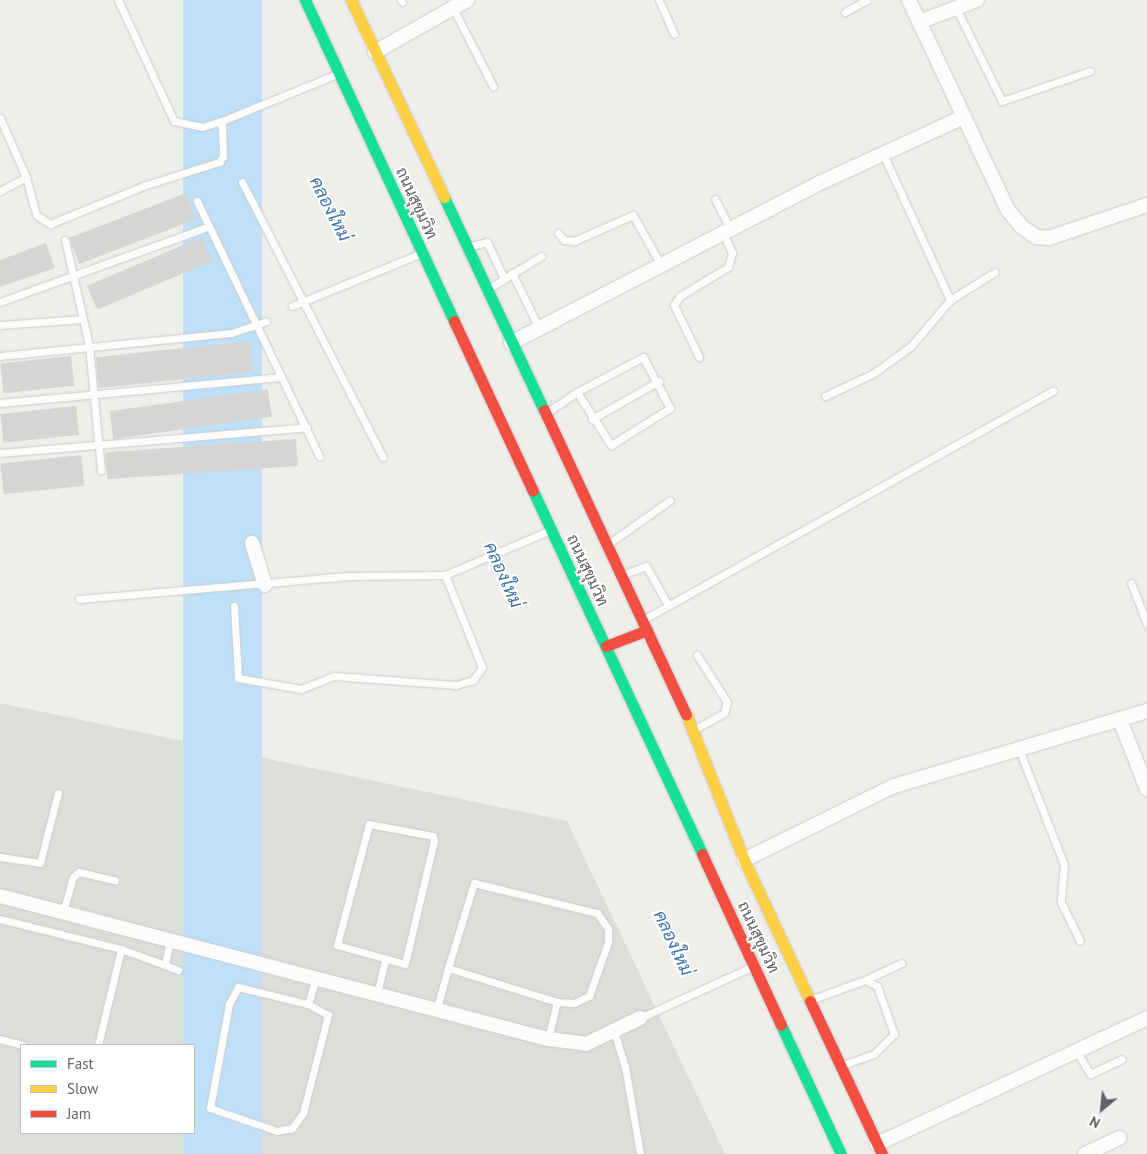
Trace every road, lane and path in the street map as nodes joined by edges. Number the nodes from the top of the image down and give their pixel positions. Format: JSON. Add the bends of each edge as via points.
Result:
{"nodes":[{"id":1,"x":118,"y":0,"type":"edge"},
{"id":2,"x":305,"y":0,"type":"edge"},
{"id":3,"x":351,"y":0,"type":"edge"},
{"id":4,"x":467,"y":0,"type":"edge"},
{"id":5,"x":659,"y":0,"type":"edge"},
{"id":6,"x":867,"y":0,"type":"edge"},
{"id":7,"x":909,"y":0,"type":"edge"},
{"id":8,"x":977,"y":0,"type":"edge"},
{"id":9,"x":453,"y":8,"type":"junction"},
{"id":10,"x":956,"y":8,"type":"junction"},
{"id":11,"x":845,"y":12,"type":"dead end"},
{"id":12,"x":919,"y":22,"type":"junction"},
{"id":13,"x":674,"y":34,"type":"dead end"},
{"id":14,"x":375,"y":52,"type":"junction"},
{"id":15,"x":1090,"y":71,"type":"dead end"},
{"id":16,"x":338,"y":74,"type":"junction"},
{"id":17,"x":493,"y":86,"type":"dead end"},
{"id":18,"x":964,"y":117,"type":"junction"},
{"id":19,"x":0,"y":118,"type":"edge"},
{"id":20,"x":222,"y":121,"type":"junction"},
{"id":21,"x":883,"y":154,"type":"junction"},
{"id":22,"x":26,"y":177,"type":"junction"},
{"id":23,"x":242,"y":182,"type":"dead end"},
{"id":24,"x":0,"y":190,"type":"edge"},
{"id":25,"x":715,"y":199,"type":"dead end"},
{"id":26,"x":197,"y":201,"type":"dead end"},
{"id":27,"x":1147,"y":205,"type":"edge"},
{"id":28,"x":208,"y":227,"type":"junction"},
{"id":29,"x":726,"y":231,"type":"junction"},
{"id":30,"x":558,"y":233,"type":"dead end"},
{"id":31,"x":65,"y":240,"type":"dead end"},
{"id":32,"x":468,"y":250,"type":"junction"},
{"id":33,"x":422,"y":252,"type":"junction"},
{"id":34,"x":541,"y":256,"type":"dead end"},
{"id":35,"x":661,"y":265,"type":"junction"},
{"id":36,"x":995,"y":272,"type":"dead end"},
{"id":37,"x":512,"y":273,"type":"junction"},
{"id":38,"x":73,"y":275,"type":"junction"},
{"id":39,"x":504,"y":278,"type":"junction"},
{"id":40,"x":487,"y":290,"type":"junction"},
{"id":41,"x":950,"y":300,"type":"junction"},
{"id":42,"x":306,"y":301,"type":"junction"},
{"id":43,"x":0,"y":302,"type":"edge"},
{"id":44,"x":292,"y":306,"type":"dead end"},
{"id":45,"x":83,"y":319,"type":"junction"},
{"id":46,"x":266,"y":321,"type":"dead end"},
{"id":47,"x":258,"y":324,"type":"junction"},
{"id":48,"x":0,"y":325,"type":"edge"},
{"id":49,"x":538,"y":326,"type":"junction"},
{"id":50,"x":511,"y":343,"type":"junction"},
{"id":51,"x":89,"y":346,"type":"junction"},
{"id":52,"x":0,"y":356,"type":"edge"},
{"id":53,"x":700,"y":357,"type":"dead end"},
{"id":54,"x":281,"y":377,"type":"junction"},
{"id":55,"x":659,"y":381,"type":"junction"},
{"id":56,"x":1054,"y":391,"type":"dead end"},
{"id":57,"x":93,"y":392,"type":"junction"},
{"id":58,"x":577,"y":392,"type":"junction"},
{"id":59,"x":825,"y":396,"type":"dead end"},
{"id":60,"x":0,"y":403,"type":"edge"},
{"id":61,"x":545,"y":414,"type":"junction"},
{"id":62,"x":592,"y":419,"type":"junction"},
{"id":63,"x":307,"y":427,"type":"junction"},
{"id":64,"x":99,"y":443,"type":"junction"},
{"id":65,"x":0,"y":453,"type":"edge"},
{"id":66,"x":319,"y":456,"type":"dead end"},
{"id":67,"x":383,"y":457,"type":"dead end"},
{"id":68,"x":101,"y":470,"type":"dead end"},
{"id":69,"x":670,"y":500,"type":"dead end"},
{"id":70,"x":551,"y":530,"type":"junction"},
{"id":71,"x":252,"y":543,"type":"dead end"},
{"id":72,"x":606,"y":546,"type":"junction"},
{"id":73,"x":447,"y":574,"type":"junction"},
{"id":74,"x":622,"y":579,"type":"junction"},
{"id":75,"x":1131,"y":583,"type":"dead end"},
{"id":76,"x":265,"y":585,"type":"junction"},
{"id":77,"x":80,"y":599,"type":"dead end"},
{"id":78,"x":668,"y":605,"type":"junction"},
{"id":79,"x":234,"y":606,"type":"dead end"},
{"id":80,"x":1147,"y":624,"type":"edge"},
{"id":81,"x":645,"y":625,"type":"junction"},
{"id":82,"x":606,"y":646,"type":"junction"},
{"id":83,"x":697,"y":655,"type":"dead end"},
{"id":84,"x":1147,"y":711,"type":"edge"},
{"id":85,"x":1120,"y":720,"type":"junction"},
{"id":86,"x":692,"y":731,"type":"junction"},
{"id":87,"x":1020,"y":752,"type":"junction"},
{"id":88,"x":1147,"y":790,"type":"edge"},
{"id":89,"x":58,"y":793,"type":"dead end"},
{"id":90,"x":0,"y":857,"type":"edge"},
{"id":91,"x":744,"y":860,"type":"junction"},
{"id":92,"x":115,"y":880,"type":"dead end"},
{"id":93,"x":0,"y":896,"type":"edge"},
{"id":94,"x":63,"y":912,"type":"junction"},
{"id":95,"x":0,"y":919,"type":"edge"},
{"id":96,"x":170,"y":940,"type":"junction"},
{"id":97,"x":1080,"y":942,"type":"dead end"},
{"id":98,"x":121,"y":949,"type":"junction"},
{"id":99,"x":386,"y":960,"type":"junction"},
{"id":100,"x":901,"y":963,"type":"dead end"},
{"id":101,"x":165,"y":965,"type":"junction"},
{"id":102,"x":754,"y":965,"type":"junction"},
{"id":103,"x":448,"y":968,"type":"junction"},
{"id":104,"x":178,"y":970,"type":"dead end"},
{"id":105,"x":316,"y":977,"type":"junction"},
{"id":106,"x":865,"y":980,"type":"junction"},
{"id":107,"x":377,"y":993,"type":"junction"},
{"id":108,"x":810,"y":1000,"type":"junction"},
{"id":109,"x":557,"y":1002,"type":"junction"},
{"id":110,"x":308,"y":1004,"type":"junction"},
{"id":111,"x":437,"y":1008,"type":"junction"},
{"id":112,"x":640,"y":1018,"type":"joint"},
{"id":113,"x":1147,"y":1018,"type":"edge"},
{"id":114,"x":614,"y":1031,"type":"junction"},
{"id":115,"x":548,"y":1038,"type":"junction"},
{"id":116,"x":0,"y":1039,"type":"edge"},
{"id":117,"x":20,"y":1044,"type":"edge"},
{"id":118,"x":98,"y":1044,"type":"edge"},
{"id":119,"x":1077,"y":1052,"type":"junction"},
{"id":120,"x":1122,"y":1059,"type":"dead end"},
{"id":121,"x":840,"y":1066,"type":"junction"},
{"id":122,"x":1119,"y":1138,"type":"dead end"},
{"id":123,"x":879,"y":1149,"type":"edge"},
{"id":124,"x":640,"y":1154,"type":"edge"},
{"id":125,"x":841,"y":1154,"type":"edge"},
{"id":126,"x":1085,"y":1154,"type":"edge"}],
"edges":[{"from":1,"to":20,"type":"lane","via":[[174,121],[202,127]]},
{"from":2,"to":16,"type":"highway","name":"ถนนสุขุมวิท"},
{"from":3,"to":14,"type":"highway","name":"ถนนสุขุมวิท"},
{"from":4,"to":9,"type":"street"},
{"from":5,"to":13,"type":"lane"},
{"from":6,"to":11,"type":"lane"},
{"from":7,"to":12,"type":"street"},
{"from":8,"to":10,"type":"street"},
{"from":9,"to":14,"type":"street"},
{"from":9,"to":17,"type":"lane"},
{"from":10,"to":12,"type":"street"},
{"from":10,"to":15,"type":"lane","via":[[1002,101]]},
{"from":12,"to":18,"type":"street"},
{"from":14,"to":32,"type":"highway","name":"ถนนสุขุมวิท"},
{"from":16,"to":20,"type":"lane","via":[[315,80]]},
{"from":16,"to":33,"type":"highway","name":"ถนนสุขุมวิท"},
{"from":18,"to":21,"type":"street"},
{"from":18,"to":27,"type":"street","via":[[1008,210],[1036,237],[1049,238]]},
{"from":19,"to":22,"type":"lane"},
{"from":20,"to":22,"type":"lane","via":[[223,156],[219,162],[143,186],[50,224],[36,215]]},
{"from":21,"to":29,"type":"street"},
{"from":21,"to":41,"type":"lane"},
{"from":22,"to":24,"type":"lane"},
{"from":23,"to":42,"type":"lane"},
{"from":25,"to":29,"type":"lane"},
{"from":26,"to":28,"type":"lane"},
{"from":28,"to":38,"type":"lane"},
{"from":28,"to":47,"type":"lane"},
{"from":29,"to":35,"type":"street"},
{"from":29,"to":53,"type":"lane","via":[[732,253],[728,268],[680,296],[674,304]]},
{"from":30,"to":35,"type":"lane","via":[[564,240],[574,241],[633,215]]},
{"from":31,"to":38,"type":"lane"},
{"from":32,"to":39,"type":"lane","via":[[479,241],[487,242]]},
{"from":32,"to":40,"type":"highway","name":"ถนนสุขุมวิท"},
{"from":33,"to":42,"type":"lane"},
{"from":33,"to":70,"type":"highway","name":"ถนนสุขุมวิท"},
{"from":34,"to":37,"type":"lane"},
{"from":35,"to":49,"type":"street"},
{"from":36,"to":41,"type":"lane"},
{"from":37,"to":39,"type":"lane"},
{"from":37,"to":49,"type":"lane"},
{"from":38,"to":43,"type":"lane"},
{"from":38,"to":45,"type":"lane"},
{"from":39,"to":40,"type":"lane"},
{"from":40,"to":50,"type":"highway","name":"ถนนสุขุมวิท"},
{"from":41,"to":59,"type":"lane","via":[[911,346],[874,373]]},
{"from":42,"to":44,"type":"lane"},
{"from":42,"to":67,"type":"lane"},
{"from":45,"to":48,"type":"lane"},
{"from":45,"to":51,"type":"lane"},
{"from":46,"to":47,"type":"lane"},
{"from":47,"to":51,"type":"lane","via":[[232,334]]},
{"from":47,"to":54,"type":"lane"},
{"from":49,"to":50,"type":"street"},
{"from":50,"to":61,"type":"highway","name":"ถนนสุขุมวิท"},
{"from":51,"to":52,"type":"lane"},
{"from":51,"to":57,"type":"lane"},
{"from":54,"to":57,"type":"lane"},
{"from":54,"to":63,"type":"lane"},
{"from":55,"to":58,"type":"lane","via":[[643,357]]},
{"from":55,"to":62,"type":"lane"},
{"from":55,"to":62,"type":"lane","via":[[669,402],[667,413],[620,442],[606,444]]},
{"from":56,"to":78,"type":"lane"},
{"from":57,"to":60,"type":"lane"},
{"from":57,"to":64,"type":"lane"},
{"from":58,"to":61,"type":"lane"},
{"from":58,"to":62,"type":"lane"},
{"from":61,"to":72,"type":"highway","name":"ถนนสุขุมวิท"},
{"from":63,"to":64,"type":"lane"},
{"from":63,"to":66,"type":"lane"},
{"from":64,"to":65,"type":"lane"},
{"from":64,"to":68,"type":"lane"},
{"from":69,"to":72,"type":"lane"},
{"from":70,"to":73,"type":"lane"},
{"from":70,"to":82,"type":"highway","name":"ถนนสุขุมวิท"},
{"from":71,"to":76,"type":"street"},
{"from":72,"to":74,"type":"highway","name":"ถนนสุขุมวิท"},
{"from":73,"to":76,"type":"lane","via":[[348,576]]},
{"from":73,"to":79,"type":"lane","via":[[482,668],[476,678],[456,685],[334,676],[301,688],[238,678]]},
{"from":74,"to":78,"type":"lane","via":[[629,571],[646,566]]},
{"from":74,"to":81,"type":"highway","name":"ถนนสุขุมวิท"},
{"from":75,"to":80,"type":"lane"},
{"from":76,"to":77,"type":"lane"},
{"from":78,"to":81,"type":"lane"},
{"from":81,"to":82,"type":"highway"},
{"from":81,"to":86,"type":"highway","name":"ถนนสุขุมวิท"},
{"from":82,"to":102,"type":"highway","name":"ถนนสุขุมวิท"},
{"from":83,"to":86,"type":"lane","via":[[726,702],[724,714]]},
{"from":84,"to":85,"type":"street"},
{"from":85,"to":87,"type":"street"},
{"from":85,"to":88,"type":"street"},
{"from":86,"to":91,"type":"highway","name":"ถนนสุขุมวิท"},
{"from":87,"to":91,"type":"street","via":[[894,786]]},
{"from":87,"to":97,"type":"lane","via":[[1064,865],[1061,902]]},
{"from":89,"to":90,"type":"lane","via":[[40,863]]},
{"from":91,"to":108,"type":"highway","name":"ถนนสุขุมวิท"},
{"from":92,"to":94,"type":"lane","via":[[79,872],[72,877]]},
{"from":93,"to":94,"type":"street"},
{"from":94,"to":96,"type":"street"},
{"from":95,"to":98,"type":"lane"},
{"from":96,"to":101,"type":"lane"},
{"from":96,"to":105,"type":"street"},
{"from":98,"to":101,"type":"lane"},
{"from":98,"to":118,"type":"lane"},
{"from":99,"to":99,"type":"lane","via":[[337,945],[369,824],[432,836],[434,841],[407,962]]},
{"from":99,"to":107,"type":"lane"},
{"from":100,"to":106,"type":"lane"},
{"from":101,"to":104,"type":"lane"},
{"from":102,"to":112,"type":"lane"},
{"from":102,"to":125,"type":"highway","name":"ถนนสุขุมวิท"},
{"from":103,"to":109,"type":"lane"},
{"from":103,"to":109,"type":"lane","via":[[474,883],[597,913],[608,928],[608,942],[589,996],[574,1003]]},
{"from":103,"to":111,"type":"lane"},
{"from":105,"to":107,"type":"street"},
{"from":105,"to":110,"type":"lane"},
{"from":106,"to":108,"type":"lane"},
{"from":106,"to":121,"type":"lane","via":[[877,986],[894,1034],[874,1054]]},
{"from":107,"to":111,"type":"street"},
{"from":108,"to":121,"type":"highway","name":"ถนนสุขุมวิท"},
{"from":109,"to":115,"type":"lane"},
{"from":110,"to":110,"type":"lane","via":[[235,989],[210,1108],[277,1131],[298,1123],[328,1015]]},
{"from":111,"to":115,"type":"street"},
{"from":112,"to":114,"type":"street"},
{"from":113,"to":119,"type":"street"},
{"from":114,"to":115,"type":"street","via":[[586,1044]]},
{"from":114,"to":124,"type":"lane","via":[[625,1066]]},
{"from":116,"to":117,"type":"lane"},
{"from":119,"to":120,"type":"lane","via":[[1090,1074]]},
{"from":119,"to":123,"type":"street"},
{"from":121,"to":123,"type":"highway","name":"ถนนสุขุมวิท"},
{"from":122,"to":126,"type":"street"}]}
